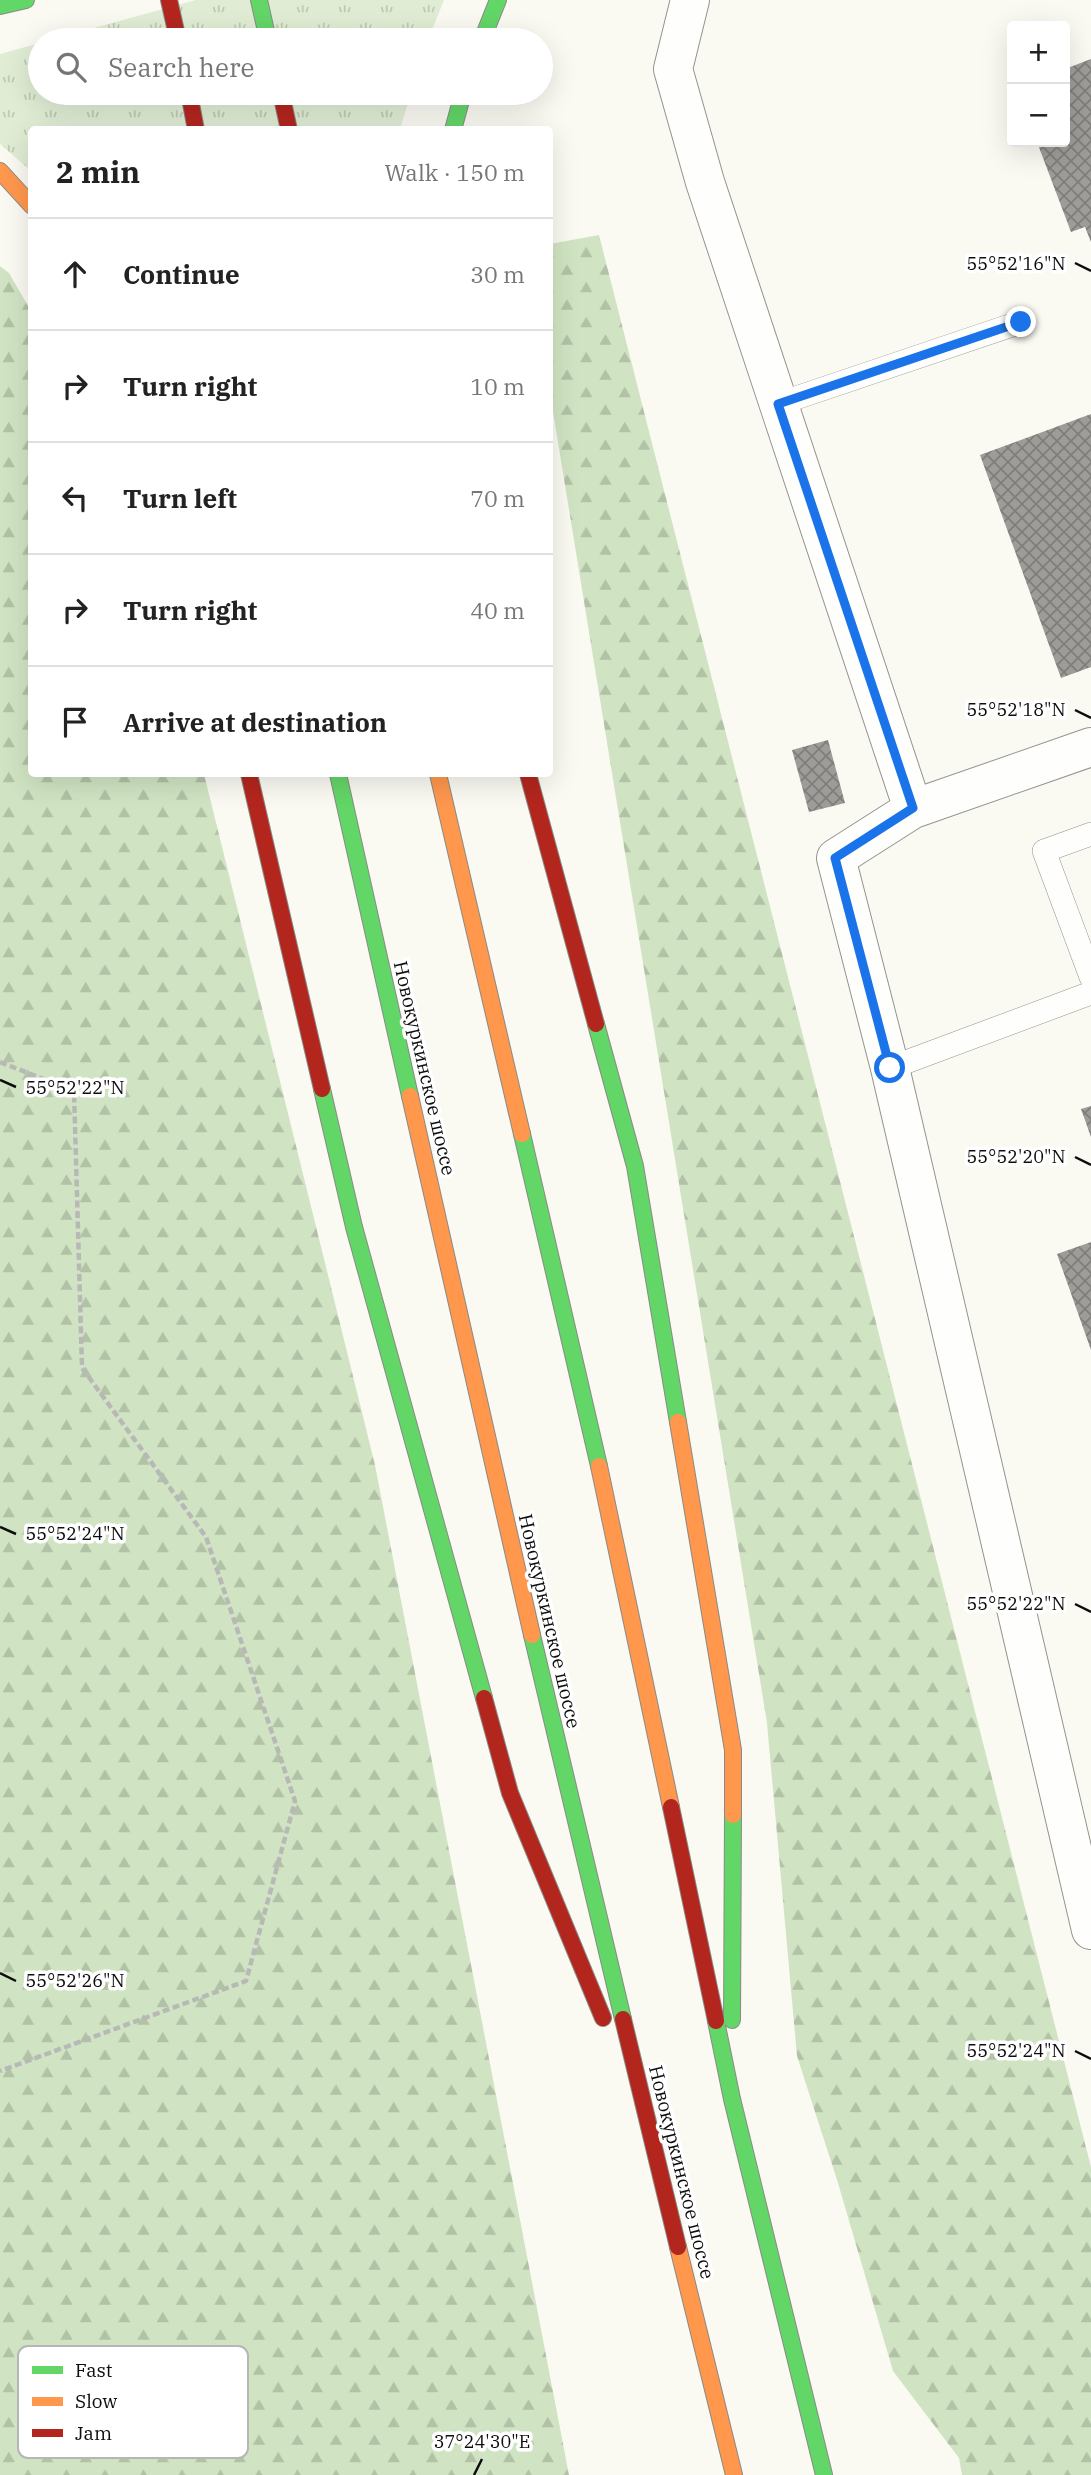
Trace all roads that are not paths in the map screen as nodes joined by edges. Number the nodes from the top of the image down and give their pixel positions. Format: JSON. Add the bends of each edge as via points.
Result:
{"nodes":[{"id":1,"x":26,"y":0,"type":"edge"},
{"id":2,"x":169,"y":0,"type":"edge"},
{"id":3,"x":259,"y":0,"type":"edge"},
{"id":4,"x":498,"y":0,"type":"edge"},
{"id":5,"x":690,"y":0,"type":"edge"},
{"id":6,"x":0,"y":6,"type":"edge"},
{"id":7,"x":175,"y":28,"type":"edge"},
{"id":8,"x":265,"y":28,"type":"edge"},
{"id":9,"x":487,"y":28,"type":"edge"},
{"id":10,"x":191,"y":105,"type":"edge"},
{"id":11,"x":284,"y":105,"type":"edge"},
{"id":12,"x":460,"y":105,"type":"edge"},
{"id":13,"x":195,"y":126,"type":"edge"},
{"id":14,"x":288,"y":126,"type":"edge"},
{"id":15,"x":454,"y":126,"type":"edge"},
{"id":16,"x":0,"y":171,"type":"edge"},
{"id":17,"x":28,"y":202,"type":"edge"},
{"id":18,"x":1021,"y":322,"type":"dead end"},
{"id":19,"x":778,"y":404,"type":"junction"},
{"id":20,"x":1091,"y":747,"type":"edge"},
{"id":21,"x":250,"y":777,"type":"edge"},
{"id":22,"x":339,"y":777,"type":"edge"},
{"id":23,"x":439,"y":777,"type":"edge"},
{"id":24,"x":529,"y":777,"type":"edge"},
{"id":25,"x":913,"y":808,"type":"junction"},
{"id":26,"x":1091,"y":834,"type":"edge"},
{"id":27,"x":1091,"y":977,"type":"edge"},
{"id":28,"x":1091,"y":993,"type":"edge"},
{"id":29,"x":890,"y":1068,"type":"junction"},
{"id":30,"x":1091,"y":1930,"type":"edge"},
{"id":31,"x":732,"y":2099,"type":"junction"},
{"id":32,"x":648,"y":2126,"type":"junction"},
{"id":33,"x":734,"y":2475,"type":"edge"},
{"id":34,"x":824,"y":2475,"type":"edge"}],
"edges":[{"from":1,"to":6,"type":"main road"},
{"from":2,"to":7,"type":"main road"},
{"from":3,"to":8,"type":"main road"},
{"from":4,"to":9,"type":"main road"},
{"from":5,"to":19,"type":"street","via":[[673,69],[705,183]]},
{"from":10,"to":13,"type":"main road"},
{"from":11,"to":14,"type":"main road"},
{"from":12,"to":15,"type":"main road"},
{"from":16,"to":17,"type":"main road"},
{"from":18,"to":19,"type":"lane"},
{"from":19,"to":25,"type":"street"},
{"from":20,"to":25,"type":"street"},
{"from":21,"to":32,"type":"main road","via":[[354,1227],[510,1793]]},
{"from":22,"to":32,"type":"main road","name":"Новокуркинское шоссе","via":[[511,1547]]},
{"from":23,"to":31,"type":"main road","via":[[616,1540]]},
{"from":24,"to":31,"type":"main road","via":[[635,1166],[733,1750]]},
{"from":25,"to":29,"type":"street","via":[[835,858]]},
{"from":26,"to":27,"type":"lane","via":[[1044,851]]},
{"from":28,"to":29,"type":"lane"},
{"from":29,"to":30,"type":"street"},
{"from":31,"to":34,"type":"main road"},
{"from":32,"to":33,"type":"main road","name":"Новокуркинское шоссе"}]}
